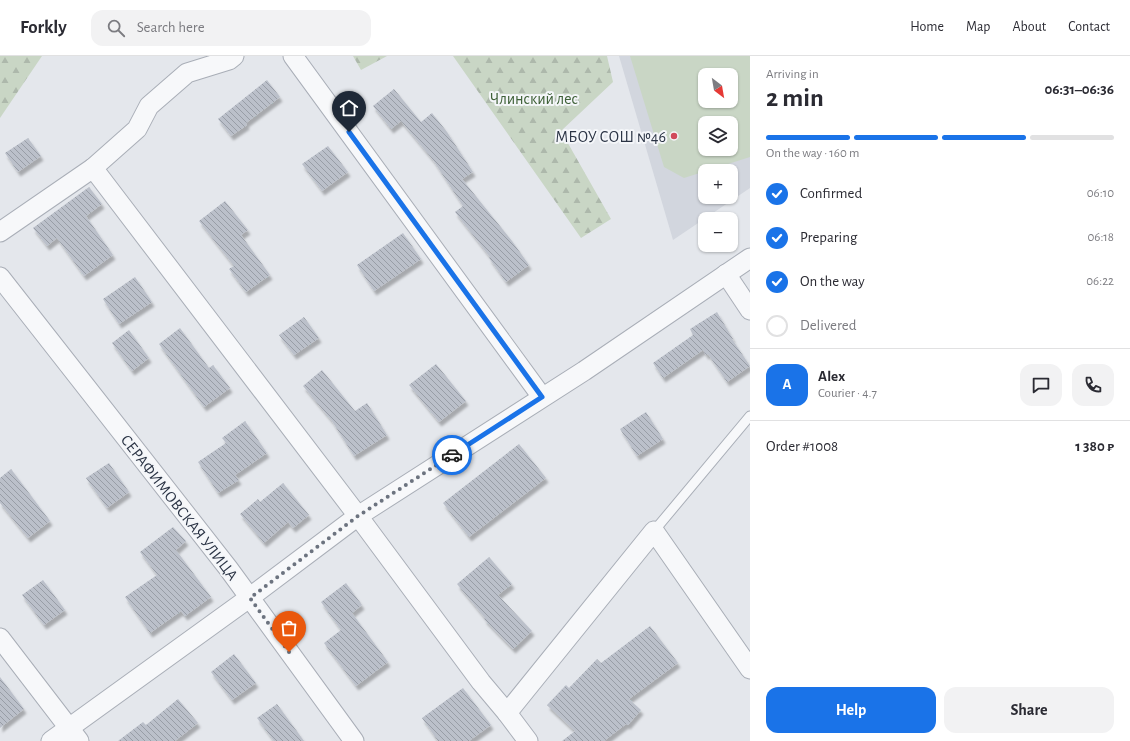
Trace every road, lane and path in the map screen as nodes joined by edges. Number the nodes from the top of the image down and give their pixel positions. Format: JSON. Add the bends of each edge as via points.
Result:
{"nodes":[{"id":1,"x":234,"y":56,"type":"edge"},
{"id":2,"x":293,"y":56,"type":"edge"},
{"id":3,"x":93,"y":168,"type":"junction"},
{"id":4,"x":0,"y":232,"type":"edge"},
{"id":5,"x":750,"y":258,"type":"edge"},
{"id":6,"x":726,"y":274,"type":"junction"},
{"id":7,"x":0,"y":277,"type":"edge"},
{"id":8,"x":750,"y":310,"type":"edge"},
{"id":9,"x":542,"y":397,"type":"junction"},
{"id":10,"x":750,"y":416,"type":"edge"},
{"id":11,"x":358,"y":516,"type":"junction"},
{"id":12,"x":654,"y":531,"type":"junction"},
{"id":13,"x":250,"y":598,"type":"junction"},
{"id":14,"x":0,"y":638,"type":"edge"},
{"id":15,"x":750,"y":669,"type":"edge"},
{"id":16,"x":507,"y":713,"type":"junction"},
{"id":17,"x":74,"y":734,"type":"edge"},
{"id":18,"x":51,"y":741,"type":"edge"},
{"id":19,"x":354,"y":741,"type":"edge"},
{"id":20,"x":528,"y":741,"type":"edge"}],
"edges":[{"from":1,"to":3,"type":"street","via":[[229,60],[187,73],[149,106],[137,129]]},
{"from":2,"to":9,"type":"street"},
{"from":3,"to":4,"type":"street"},
{"from":3,"to":11,"type":"street"},
{"from":5,"to":6,"type":"street"},
{"from":6,"to":8,"type":"street"},
{"from":6,"to":9,"type":"street"},
{"from":7,"to":13,"type":"street","name":"СЕРАФИМОВСКАЯ УЛИЦА"},
{"from":9,"to":11,"type":"street"},
{"from":10,"to":12,"type":"lane"},
{"from":11,"to":13,"type":"street"},
{"from":11,"to":16,"type":"street","via":[[480,682]]},
{"from":12,"to":15,"type":"street"},
{"from":12,"to":16,"type":"street"},
{"from":13,"to":17,"type":"street"},
{"from":13,"to":19,"type":"street","name":"СЕРАФИМОВСКАЯ УЛИЦА"},
{"from":14,"to":17,"type":"street"},
{"from":16,"to":20,"type":"street"},
{"from":17,"to":18,"type":"street"}]}
